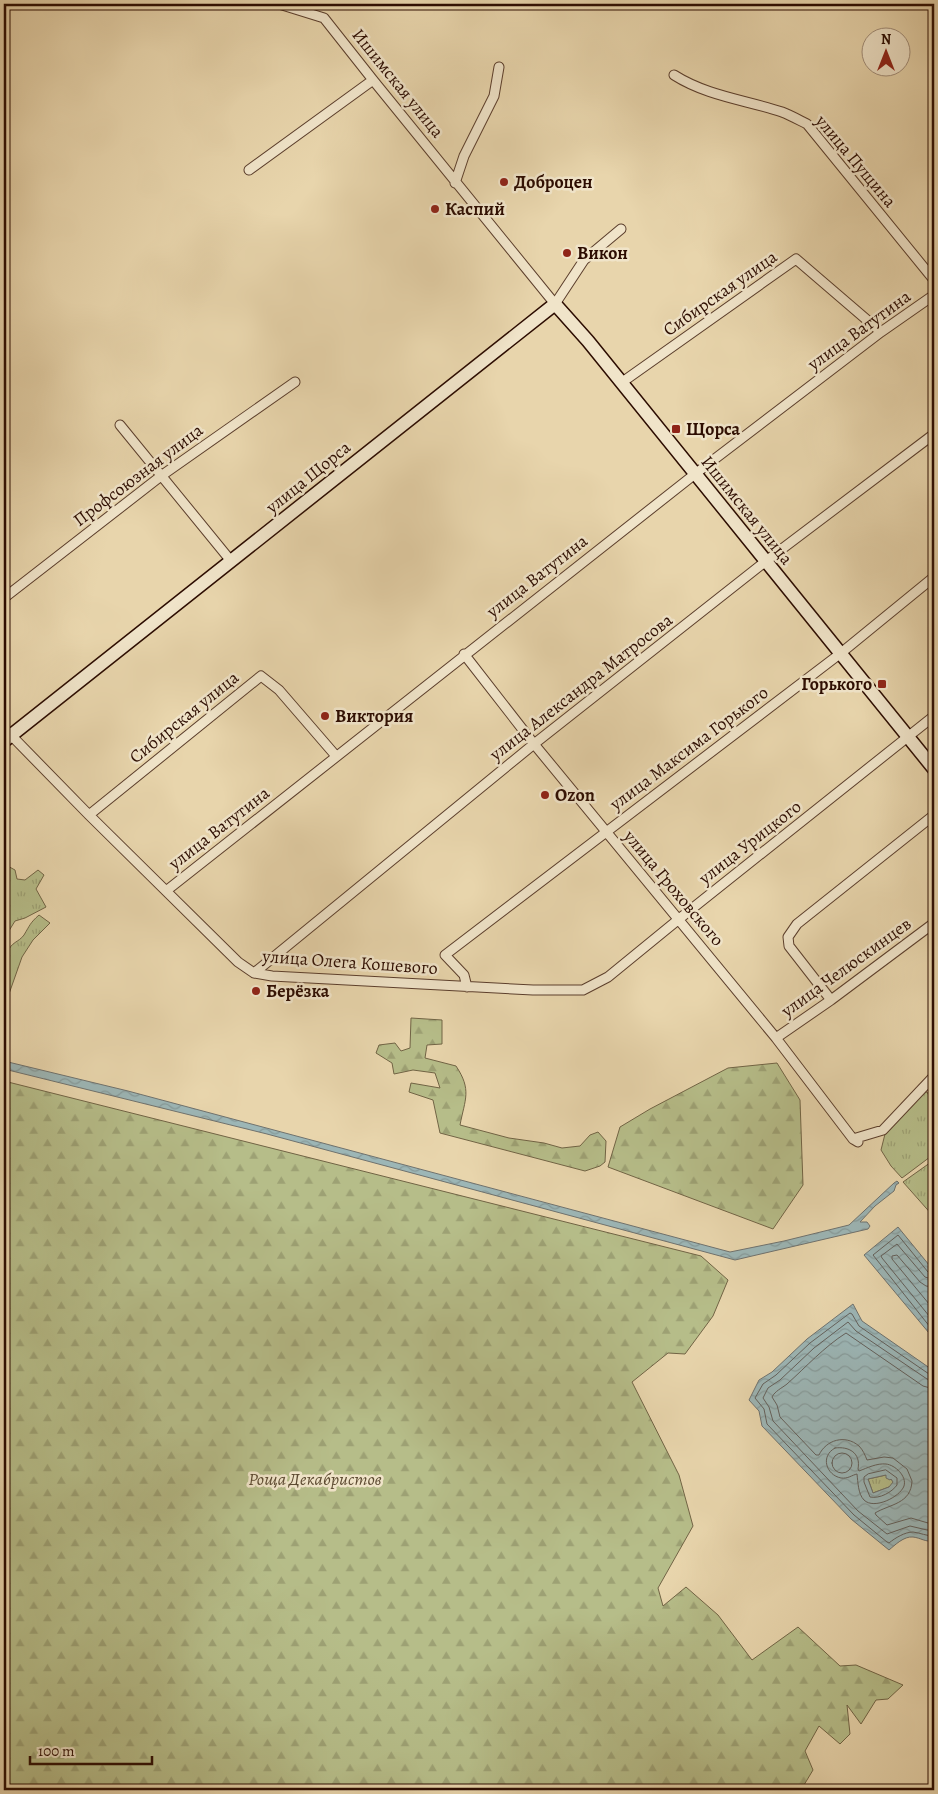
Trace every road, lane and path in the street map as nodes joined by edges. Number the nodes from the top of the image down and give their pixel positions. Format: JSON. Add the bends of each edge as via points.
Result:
{"nodes":[{"id":1,"x":279,"y":4,"type":"edge"},
{"id":2,"x":499,"y":68,"type":"dead end"},
{"id":3,"x":674,"y":75,"type":"dead end"},
{"id":4,"x":373,"y":80,"type":"junction"},
{"id":5,"x":249,"y":170,"type":"dead end"},
{"id":6,"x":455,"y":182,"type":"junction"},
{"id":7,"x":622,"y":229,"type":"dead end"},
{"id":8,"x":934,"y":280,"type":"edge"},
{"id":9,"x":934,"y":295,"type":"edge"},
{"id":10,"x":555,"y":304,"type":"junction"},
{"id":11,"x":881,"y":332,"type":"junction"},
{"id":12,"x":295,"y":382,"type":"dead end"},
{"id":13,"x":621,"y":383,"type":"junction"},
{"id":14,"x":120,"y":425,"type":"dead end"},
{"id":15,"x":934,"y":434,"type":"edge"},
{"id":16,"x":695,"y":474,"type":"junction"},
{"id":17,"x":161,"y":476,"type":"junction"},
{"id":18,"x":230,"y":561,"type":"junction"},
{"id":19,"x":766,"y":561,"type":"junction"},
{"id":20,"x":934,"y":577,"type":"edge"},
{"id":21,"x":4,"y":598,"type":"edge"},
{"id":22,"x":841,"y":653,"type":"junction"},
{"id":23,"x":464,"y":654,"type":"junction"},
{"id":24,"x":934,"y":716,"type":"edge"},
{"id":25,"x":6,"y":735,"type":"edge"},
{"id":26,"x":908,"y":737,"type":"junction"},
{"id":27,"x":534,"y":744,"type":"junction"},
{"id":28,"x":336,"y":756,"type":"junction"},
{"id":29,"x":934,"y":769,"type":"edge"},
{"id":30,"x":934,"y":815,"type":"edge"},
{"id":31,"x":89,"y":816,"type":"junction"},
{"id":32,"x":606,"y":832,"type":"junction"},
{"id":33,"x":166,"y":892,"type":"junction"},
{"id":34,"x":679,"y":919,"type":"junction"},
{"id":35,"x":934,"y":923,"type":"edge"},
{"id":36,"x":254,"y":973,"type":"junction"},
{"id":37,"x":467,"y":986,"type":"junction"},
{"id":38,"x":583,"y":990,"type":"joint"},
{"id":39,"x":831,"y":1000,"type":"junction"},
{"id":40,"x":776,"y":1038,"type":"junction"},
{"id":41,"x":934,"y":1076,"type":"edge"}],
"edges":[{"from":1,"to":4,"type":"street","name":"Ишимская улица","via":[[324,18]]},
{"from":2,"to":6,"type":"street","name":"Ишимская улица","via":[[494,96],[464,156]]},
{"from":3,"to":8,"type":"street","name":"улица Пущина","via":[[706,91],[783,113],[807,124]]},
{"from":4,"to":5,"type":"street"},
{"from":4,"to":6,"type":"street","name":"Ишимская улица"},
{"from":6,"to":10,"type":"street","name":"Ишимская улица"},
{"from":7,"to":10,"type":"street","name":"улица Щорса","via":[[584,260]]},
{"from":9,"to":11,"type":"street","name":"улица Ватутина"},
{"from":10,"to":13,"type":"main road","name":"Ишимская улица"},
{"from":10,"to":18,"type":"main road","name":"улица Щорса"},
{"from":11,"to":13,"type":"street","name":"Сибирская улица","via":[[796,259]]},
{"from":11,"to":16,"type":"street","name":"улица Ватутина"},
{"from":12,"to":17,"type":"street","name":"Профсоюзная улица"},
{"from":13,"to":16,"type":"main road","name":"Ишимская улица"},
{"from":14,"to":17,"type":"street"},
{"from":15,"to":19,"type":"street","name":"улица Александра Матросова"},
{"from":16,"to":19,"type":"main road","name":"Ишимская улица"},
{"from":16,"to":23,"type":"street","name":"улица Ватутина"},
{"from":17,"to":18,"type":"street"},
{"from":17,"to":21,"type":"street","name":"Профсоюзная улица"},
{"from":18,"to":25,"type":"main road","name":"улица Щорса"},
{"from":19,"to":22,"type":"main road","name":"Ишимская улица"},
{"from":19,"to":27,"type":"street","name":"улица Александра Матросова"},
{"from":20,"to":22,"type":"street","name":"улица Максима Горького"},
{"from":22,"to":26,"type":"main road","name":"Ишимская улица"},
{"from":22,"to":32,"type":"street","name":"улица Максима Горького"},
{"from":23,"to":27,"type":"street","name":"улица Гроховского"},
{"from":23,"to":28,"type":"street","name":"улица Ватутина"},
{"from":24,"to":26,"type":"street","name":"улица Урицкого"},
{"from":25,"to":31,"type":"street","name":"улица Олега Кошевого"},
{"from":26,"to":29,"type":"main road","name":"Ишимская улица"},
{"from":26,"to":34,"type":"street","name":"улица Урицкого"},
{"from":27,"to":32,"type":"street","name":"улица Гроховского"},
{"from":27,"to":36,"type":"street","name":"улица Александра Матросова"},
{"from":28,"to":31,"type":"street","name":"Сибирская улица","via":[[279,690],[261,676]]},
{"from":28,"to":33,"type":"street","name":"улица Ватутина"},
{"from":30,"to":39,"type":"street","via":[[797,924],[788,938],[789,946]]},
{"from":31,"to":33,"type":"street","name":"улица Олега Кошевого"},
{"from":32,"to":34,"type":"street","name":"улица Гроховского"},
{"from":32,"to":37,"type":"street","name":"улица Максима Горького","via":[[445,955],[464,975]]},
{"from":33,"to":36,"type":"street","name":"улица Олега Кошевого","via":[[238,962]]},
{"from":34,"to":38,"type":"street","name":"улица Урицкого","via":[[608,978]]},
{"from":34,"to":40,"type":"street","name":"улица Гроховского"},
{"from":35,"to":39,"type":"street","name":"улица Челюскинцев"},
{"from":36,"to":37,"type":"street","name":"улица Олега Кошевого"},
{"from":37,"to":38,"type":"street","name":"улица Олега Кошевого"},
{"from":39,"to":40,"type":"street","name":"улица Челюскинцев"},
{"from":40,"to":41,"type":"street","name":"улица Гроховского","via":[[856,1140],[884,1130]]}]}
